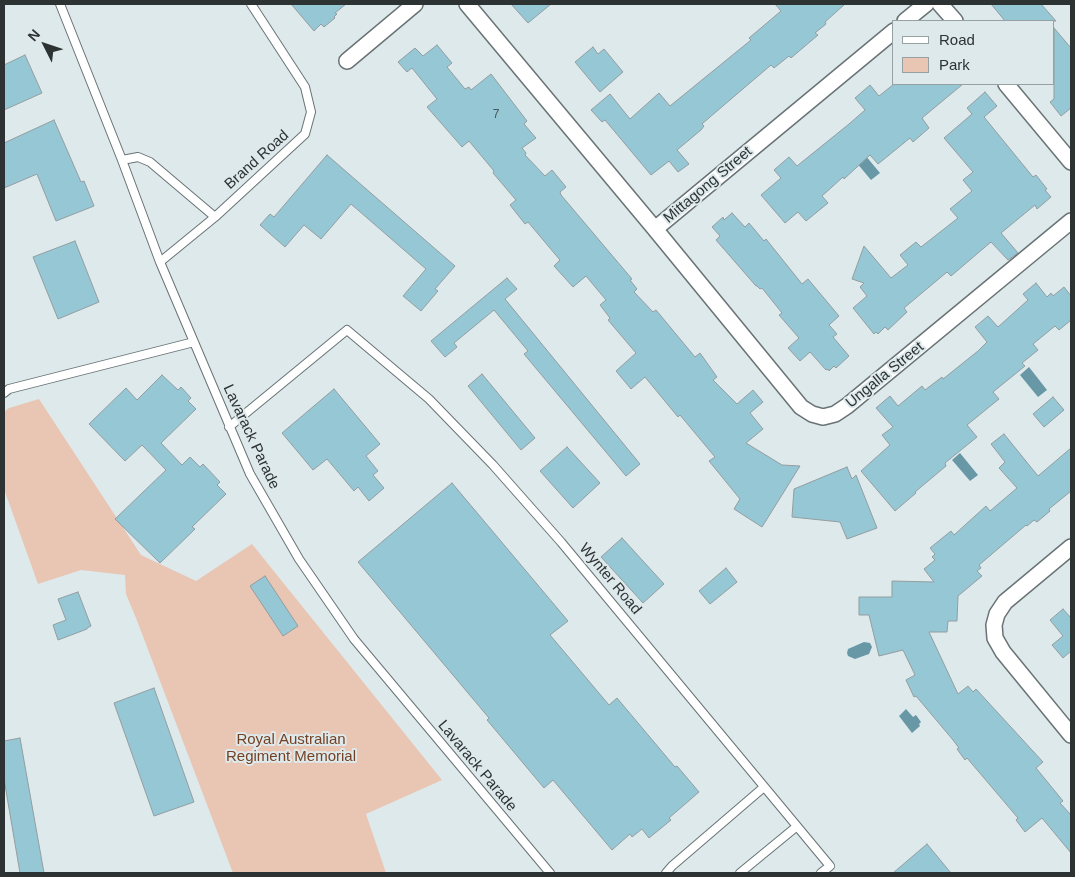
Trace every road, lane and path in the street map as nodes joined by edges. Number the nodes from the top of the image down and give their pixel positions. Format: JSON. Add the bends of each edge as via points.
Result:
{"nodes":[{"id":1,"x":60,"y":4,"type":"edge"},
{"id":2,"x":252,"y":4,"type":"edge"},
{"id":3,"x":415,"y":4,"type":"edge"},
{"id":4,"x":467,"y":4,"type":"edge"},
{"id":5,"x":926,"y":4,"type":"edge"},
{"id":6,"x":940,"y":4,"type":"edge"},
{"id":7,"x":906,"y":20,"type":"edge"},
{"id":8,"x":953,"y":20,"type":"edge"},
{"id":9,"x":892,"y":32,"type":"edge"},
{"id":10,"x":347,"y":61,"type":"dead end"},
{"id":11,"x":1007,"y":85,"type":"edge"},
{"id":12,"x":122,"y":160,"type":"junction"},
{"id":13,"x":1071,"y":162,"type":"edge"},
{"id":14,"x":214,"y":217,"type":"junction"},
{"id":15,"x":1071,"y":221,"type":"edge"},
{"id":16,"x":655,"y":229,"type":"junction"},
{"id":17,"x":160,"y":262,"type":"junction"},
{"id":18,"x":194,"y":342,"type":"junction"},
{"id":19,"x":4,"y":393,"type":"edge"},
{"id":20,"x":229,"y":427,"type":"junction"},
{"id":21,"x":1071,"y":547,"type":"edge"},
{"id":22,"x":1071,"y":735,"type":"edge"},
{"id":23,"x":764,"y":788,"type":"junction"},
{"id":24,"x":796,"y":826,"type":"junction"},
{"id":25,"x":550,"y":873,"type":"edge"},
{"id":26,"x":666,"y":873,"type":"edge"},
{"id":27,"x":740,"y":873,"type":"edge"},
{"id":28,"x":821,"y":873,"type":"edge"}],
"edges":[{"from":1,"to":12,"type":"lane","name":"Lavarack Parade"},
{"from":2,"to":14,"type":"lane","name":"Brand Road","via":[[305,87],[311,112],[305,134]]},
{"from":3,"to":10,"type":"street"},
{"from":4,"to":16,"type":"street","name":"Mittagong Street"},
{"from":5,"to":7,"type":"street"},
{"from":6,"to":8,"type":"street"},
{"from":9,"to":16,"type":"street","name":"Mittagong Street"},
{"from":11,"to":13,"type":"street"},
{"from":12,"to":14,"type":"lane","via":[[138,157],[150,162]]},
{"from":12,"to":17,"type":"lane","name":"Lavarack Parade"},
{"from":14,"to":17,"type":"lane","name":"Brand Road"},
{"from":15,"to":16,"type":"street","name":"Ungalla Street","via":[[847,406],[823,417],[801,407]]},
{"from":17,"to":18,"type":"lane","name":"Lavarack Parade"},
{"from":18,"to":19,"type":"lane","via":[[9,389]]},
{"from":18,"to":20,"type":"lane","name":"Lavarack Parade"},
{"from":20,"to":23,"type":"lane","name":"Wynter Road","via":[[347,330],[429,399],[492,465],[563,544]]},
{"from":20,"to":25,"type":"lane","name":"Lavarack Parade","via":[[250,474],[298,559],[354,640]]},
{"from":21,"to":22,"type":"street","via":[[1005,602],[994,625],[995,638],[1003,652]]},
{"from":23,"to":24,"type":"lane","name":"Wynter Road"},
{"from":23,"to":26,"type":"lane"},
{"from":24,"to":27,"type":"lane"},
{"from":24,"to":28,"type":"lane","name":"Wynter Road","via":[[830,866]]}]}
